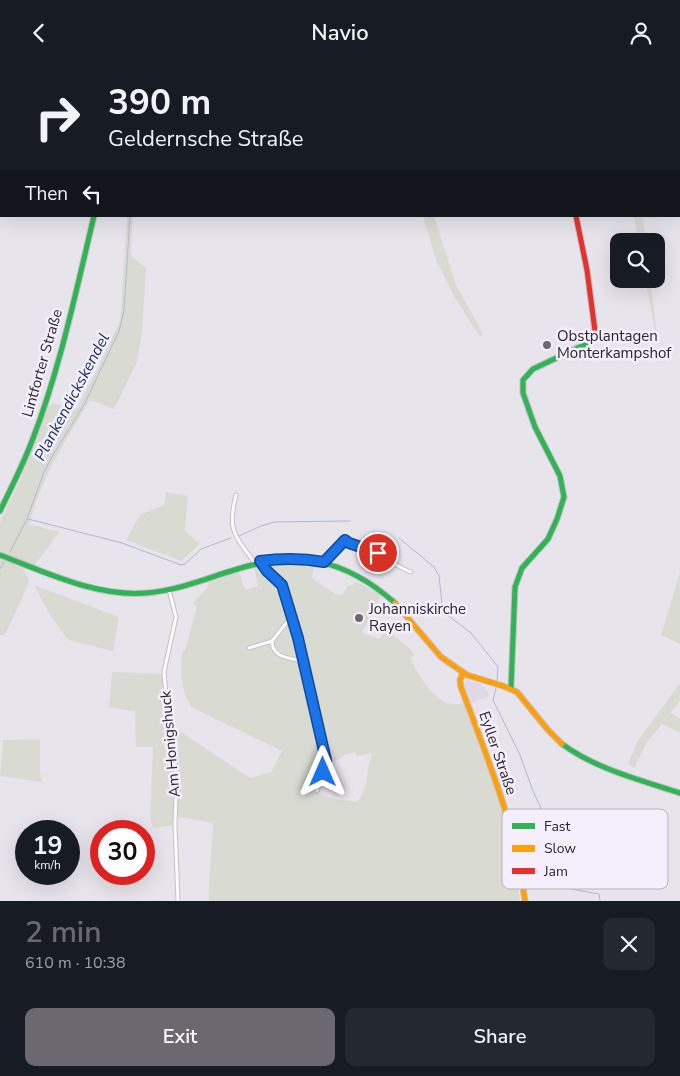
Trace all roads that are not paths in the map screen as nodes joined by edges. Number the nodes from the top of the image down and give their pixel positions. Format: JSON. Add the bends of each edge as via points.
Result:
{"nodes":[{"id":1,"x":94,"y":217,"type":"edge"},
{"id":2,"x":576,"y":217,"type":"edge"},
{"id":3,"x":236,"y":495,"type":"dead end"},
{"id":4,"x":0,"y":511,"type":"edge"},
{"id":5,"x":0,"y":555,"type":"edge"},
{"id":6,"x":258,"y":562,"type":"junction"},
{"id":7,"x":324,"y":562,"type":"junction"},
{"id":8,"x":411,"y":572,"type":"dead end"},
{"id":9,"x":169,"y":590,"type":"junction"},
{"id":10,"x":291,"y":617,"type":"junction"},
{"id":11,"x":272,"y":641,"type":"junction"},
{"id":12,"x":249,"y":648,"type":"dead end"},
{"id":13,"x":303,"y":661,"type":"junction"},
{"id":14,"x":463,"y":673,"type":"junction"},
{"id":15,"x":511,"y":688,"type":"junction"},
{"id":16,"x":317,"y":791,"type":"dead end"},
{"id":17,"x":680,"y":793,"type":"edge"},
{"id":18,"x":505,"y":809,"type":"edge"},
{"id":19,"x":178,"y":901,"type":"edge"}],
"edges":[{"from":1,"to":4,"type":"main road","name":"Lintforter Straße","via":[[46,402]]},
{"from":2,"to":15,"type":"main road","via":[[595,331],[586,344],[533,369],[523,380],[523,393],[530,414],[560,476],[564,497],[548,539],[522,568],[515,587]]},
{"from":3,"to":6,"type":"street","via":[[231,525],[238,540]]},
{"from":5,"to":9,"type":"main road","via":[[106,590],[137,593]]},
{"from":6,"to":7,"type":"main road","via":[[280,558]]},
{"from":6,"to":9,"type":"main road"},
{"from":6,"to":10,"type":"street","via":[[282,585]]},
{"from":7,"to":8,"type":"street","via":[[345,540],[378,553]]},
{"from":7,"to":14,"type":"main road","via":[[360,579],[397,604],[431,648]]},
{"from":9,"to":19,"type":"street","name":"Am Honigshuck","via":[[176,617],[164,673],[175,771]]},
{"from":10,"to":11,"type":"street"},
{"from":10,"to":13,"type":"street"},
{"from":11,"to":12,"type":"street"},
{"from":11,"to":13,"type":"street","via":[[279,655]]},
{"from":13,"to":16,"type":"street","via":[[326,760]]},
{"from":14,"to":15,"type":"main road"},
{"from":14,"to":18,"type":"main road","name":"Eyller Straße","via":[[461,687]]},
{"from":15,"to":17,"type":"main road","via":[[551,734],[573,753]]}]}
